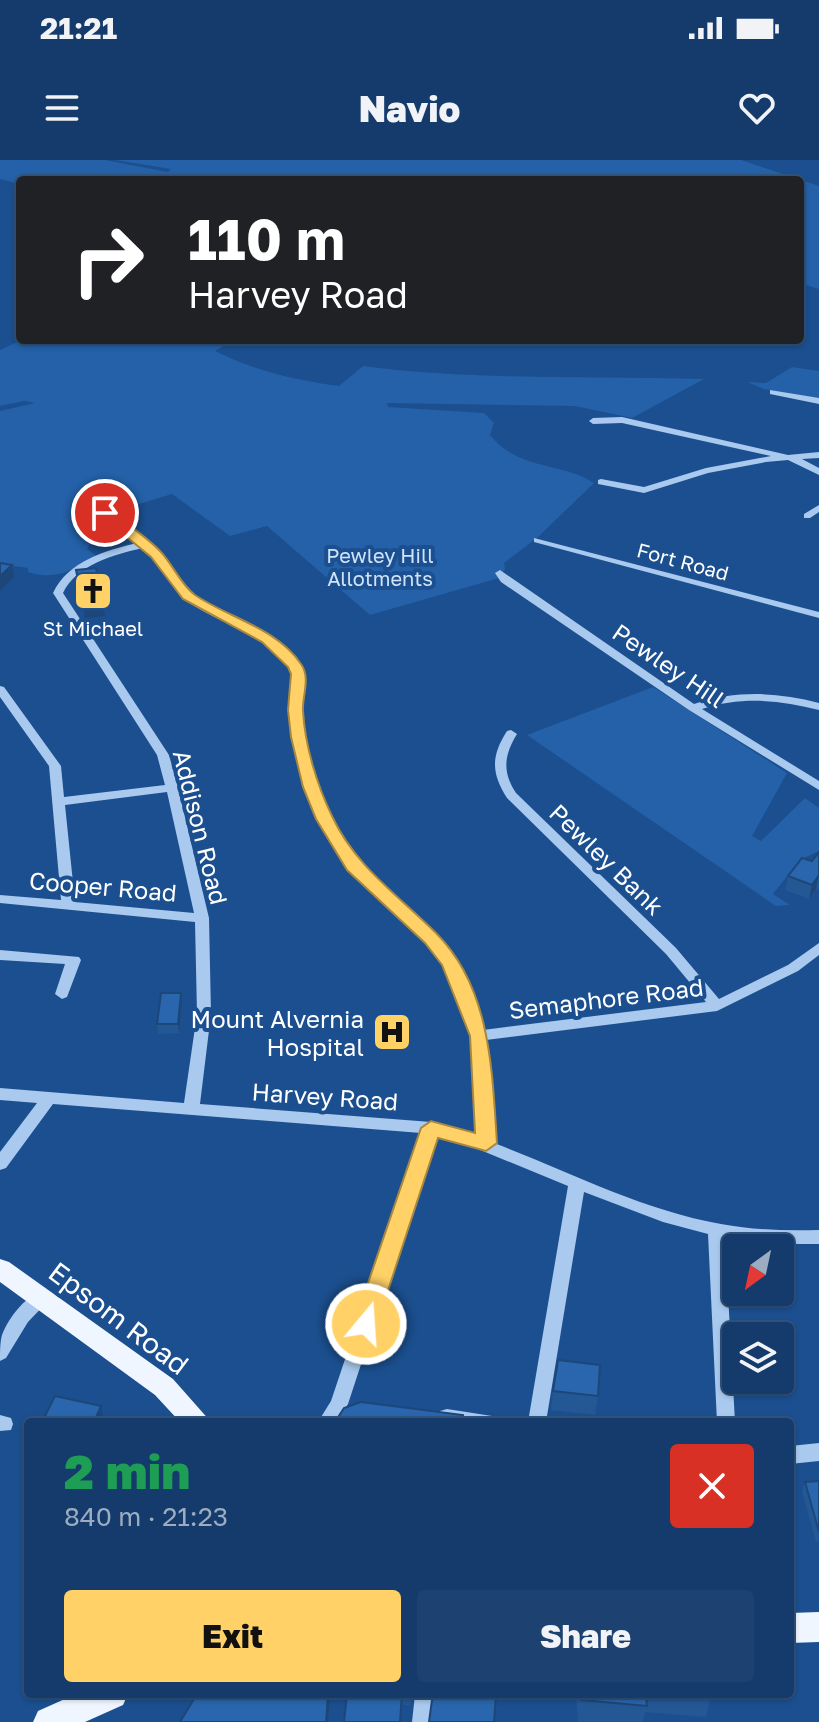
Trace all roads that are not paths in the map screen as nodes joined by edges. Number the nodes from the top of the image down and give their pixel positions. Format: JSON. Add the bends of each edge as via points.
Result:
{"nodes":[{"id":1,"x":773,"y":392,"type":"dead end"},
{"id":2,"x":819,"y":401,"type":"edge"},
{"id":3,"x":593,"y":421,"type":"dead end"},
{"id":4,"x":819,"y":455,"type":"edge"},
{"id":5,"x":796,"y":459,"type":"junction"},
{"id":6,"x":819,"y":472,"type":"edge"},
{"id":7,"x":601,"y":482,"type":"dead end"},
{"id":8,"x":819,"y":508,"type":"edge"},
{"id":9,"x":105,"y":513,"type":"dead end"},
{"id":10,"x":807,"y":516,"type":"dead end"},
{"id":11,"x":537,"y":540,"type":"dead end"},
{"id":12,"x":146,"y":544,"type":"junction"},
{"id":13,"x":500,"y":573,"type":"dead end"},
{"id":14,"x":819,"y":615,"type":"edge"},
{"id":15,"x":0,"y":689,"type":"edge"},
{"id":16,"x":819,"y":707,"type":"edge"},
{"id":17,"x":693,"y":708,"type":"junction"},
{"id":18,"x":511,"y":734,"type":"dead end"},
{"id":19,"x":819,"y":786,"type":"edge"},
{"id":20,"x":172,"y":788,"type":"junction"},
{"id":21,"x":58,"y":802,"type":"junction"},
{"id":22,"x":0,"y":900,"type":"edge"},
{"id":23,"x":68,"y":904,"type":"junction"},
{"id":24,"x":202,"y":918,"type":"junction"},
{"id":25,"x":819,"y":948,"type":"edge"},
{"id":26,"x":0,"y":955,"type":"edge"},
{"id":27,"x":62,"y":994,"type":"dead end"},
{"id":28,"x":717,"y":1006,"type":"junction"},
{"id":29,"x":480,"y":1036,"type":"junction"},
{"id":30,"x":0,"y":1094,"type":"edge"},
{"id":31,"x":48,"y":1099,"type":"junction"},
{"id":32,"x":191,"y":1110,"type":"junction"},
{"id":33,"x":431,"y":1128,"type":"junction"},
{"id":34,"x":486,"y":1143,"type":"junction"},
{"id":35,"x":0,"y":1164,"type":"edge"},
{"id":36,"x":577,"y":1183,"type":"junction"},
{"id":37,"x":716,"y":1231,"type":"junction"},
{"id":38,"x":819,"y":1237,"type":"edge"},
{"id":39,"x":0,"y":1269,"type":"edge"},
{"id":40,"x":41,"y":1299,"type":"junction"},
{"id":41,"x":0,"y":1353,"type":"edge"},
{"id":42,"x":427,"y":1415,"type":"edge"},
{"id":43,"x":193,"y":1418,"type":"edge"},
{"id":44,"x":331,"y":1418,"type":"edge"},
{"id":45,"x":452,"y":1418,"type":"edge"},
{"id":46,"x":538,"y":1418,"type":"edge"},
{"id":47,"x":726,"y":1418,"type":"edge"},
{"id":48,"x":819,"y":1452,"type":"edge"},
{"id":49,"x":794,"y":1455,"type":"edge"},
{"id":50,"x":819,"y":1627,"type":"edge"},
{"id":51,"x":794,"y":1628,"type":"edge"},
{"id":52,"x":103,"y":1698,"type":"edge"},
{"id":53,"x":426,"y":1698,"type":"edge"},
{"id":54,"x":49,"y":1722,"type":"edge"},
{"id":55,"x":423,"y":1722,"type":"edge"}],
"edges":[{"from":1,"to":2,"type":"street"},
{"from":3,"to":5,"type":"street","via":[[622,420]]},
{"from":4,"to":5,"type":"street"},
{"from":5,"to":6,"type":"street"},
{"from":5,"to":7,"type":"street","via":[[706,471],[644,490]]},
{"from":8,"to":10,"type":"street"},
{"from":9,"to":12,"type":"street"},
{"from":11,"to":14,"type":"street","name":"Fort Road"},
{"from":12,"to":20,"type":"street","name":"Addison Road","via":[[115,551],[89,565],[64,580],[58,593],[163,755]]},
{"from":12,"to":29,"type":"street","via":[[188,596],[267,639],[295,665],[299,737],[324,819],[353,867],[451,963]]},
{"from":13,"to":17,"type":"street","name":"Pewley Hill"},
{"from":15,"to":21,"type":"street","via":[[55,766]]},
{"from":16,"to":17,"type":"street","via":[[787,697],[743,695]]},
{"from":17,"to":19,"type":"street","name":"Pewley Hill"},
{"from":18,"to":28,"type":"street","name":"Pewley Bank","via":[[498,772],[511,795],[671,951]]},
{"from":20,"to":21,"type":"street"},
{"from":20,"to":24,"type":"street","name":"Addison Road"},
{"from":21,"to":23,"type":"street"},
{"from":22,"to":23,"type":"street","name":"Cooper Road"},
{"from":23,"to":24,"type":"street","name":"Cooper Road"},
{"from":24,"to":32,"type":"street","name":"Addison Road","via":[[204,1014]]},
{"from":25,"to":28,"type":"street","name":"Semaphore Road","via":[[784,973]]},
{"from":26,"to":27,"type":"street","via":[[74,960]]},
{"from":28,"to":29,"type":"street","name":"Semaphore Road"},
{"from":29,"to":34,"type":"street"},
{"from":30,"to":31,"type":"street","name":"Harvey Road"},
{"from":31,"to":32,"type":"street","name":"Harvey Road"},
{"from":31,"to":35,"type":"street"},
{"from":32,"to":33,"type":"street","name":"Harvey Road"},
{"from":33,"to":34,"type":"street","name":"Harvey Road"},
{"from":33,"to":44,"type":"street","via":[[346,1405]]},
{"from":34,"to":36,"type":"street","name":"Harvey Road"},
{"from":36,"to":37,"type":"street","name":"Harvey Road","via":[[657,1215]]},
{"from":36,"to":46,"type":"street"},
{"from":37,"to":38,"type":"street","name":"Harvey Road"},
{"from":37,"to":47,"type":"street"},
{"from":39,"to":40,"type":"main road","name":"Epsom Road"},
{"from":40,"to":41,"type":"street","via":[[22,1317]]},
{"from":40,"to":43,"type":"main road","name":"Epsom Road","via":[[164,1387]]},
{"from":42,"to":45,"type":"street"},
{"from":48,"to":49,"type":"street"},
{"from":50,"to":51,"type":"main road"},
{"from":52,"to":54,"type":"main road"},
{"from":53,"to":55,"type":"street"}]}
